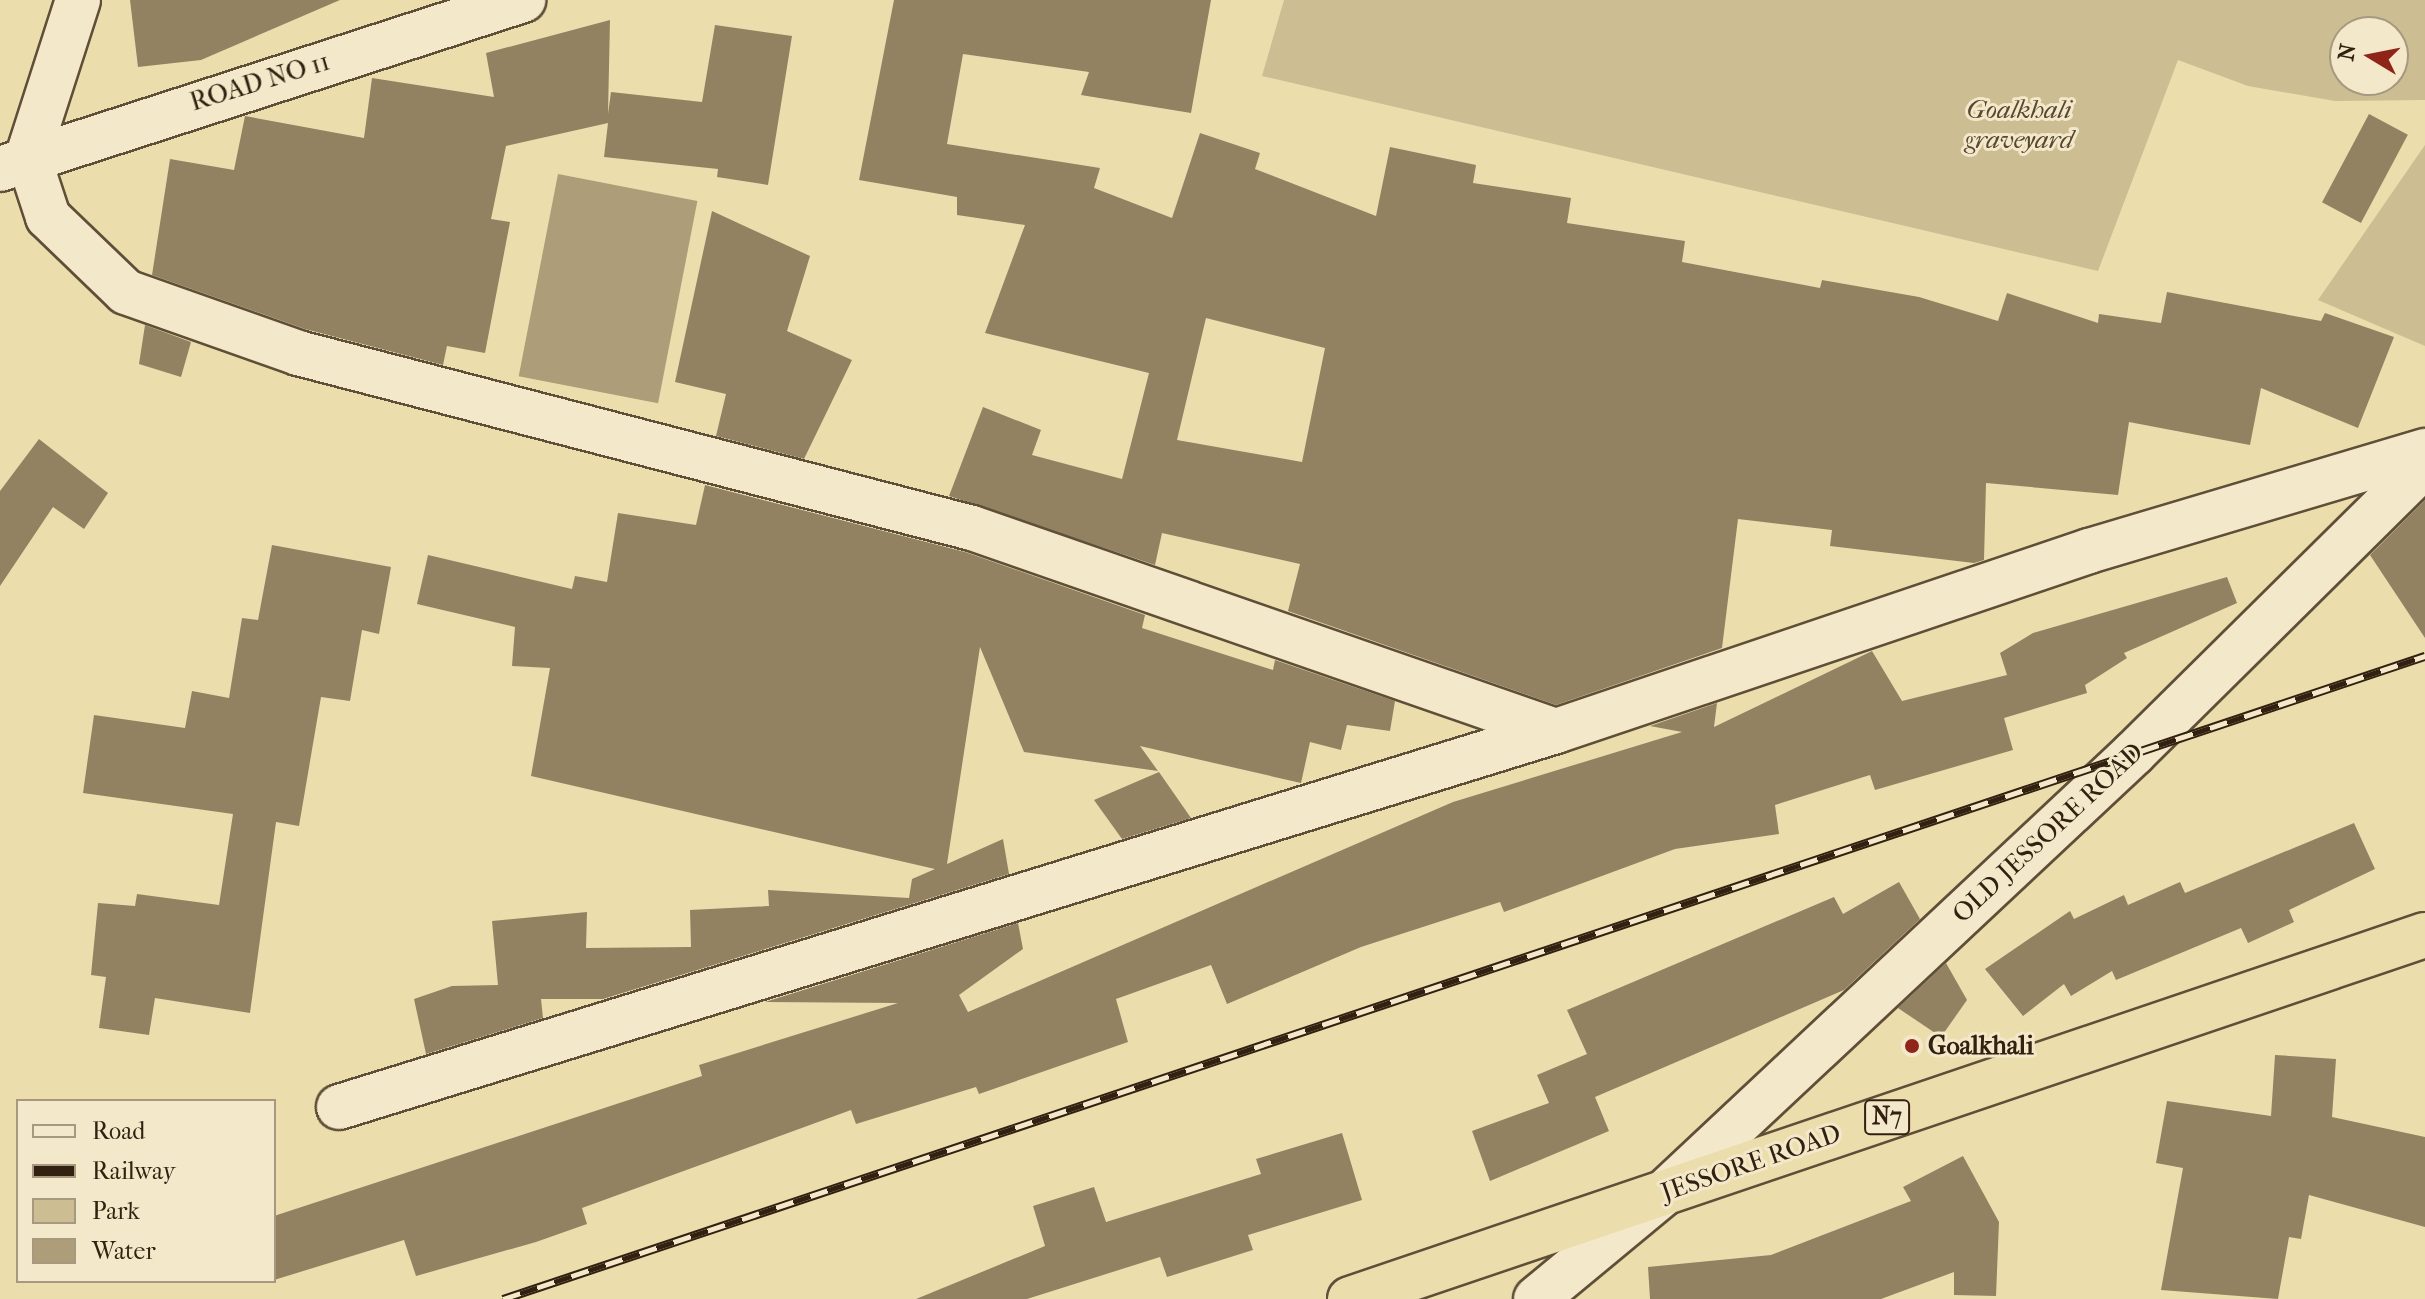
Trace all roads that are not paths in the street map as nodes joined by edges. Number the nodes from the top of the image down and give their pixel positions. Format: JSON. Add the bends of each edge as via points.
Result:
{"nodes":[{"id":1,"x":78,"y":0,"type":"edge"},
{"id":2,"x":523,"y":0,"type":"edge"},
{"id":3,"x":14,"y":162,"type":"edge"},
{"id":4,"x":2425,"y":451,"type":"edge"},
{"id":5,"x":2425,"y":465,"type":"edge"},
{"id":6,"x":1556,"y":731,"type":"junction"},
{"id":7,"x":2425,"y":935,"type":"edge"},
{"id":8,"x":339,"y":1107,"type":"dead end"},
{"id":9,"x":1664,"y":1193,"type":"junction"},
{"id":10,"x":1350,"y":1299,"type":"edge"},
{"id":11,"x":1536,"y":1299,"type":"edge"}],
"edges":[{"from":1,"to":3,"type":"street"},
{"from":2,"to":3,"type":"street","name":"ROAD NO 11"},
{"from":3,"to":6,"type":"street","via":[[48,217],[126,292],[298,353],[972,528]]},
{"from":4,"to":6,"type":"street","via":[[2089,551]]},
{"from":5,"to":9,"type":"street","name":"OLD JESSORE ROAD","via":[[2134,753]]},
{"from":6,"to":8,"type":"street"},
{"from":7,"to":9,"type":"highway","name":"JESSORE ROAD","number":"N7"},
{"from":9,"to":10,"type":"highway","name":"JESSORE ROAD","number":"N7"},
{"from":9,"to":11,"type":"street","name":"OLD JESSORE ROAD"}]}
